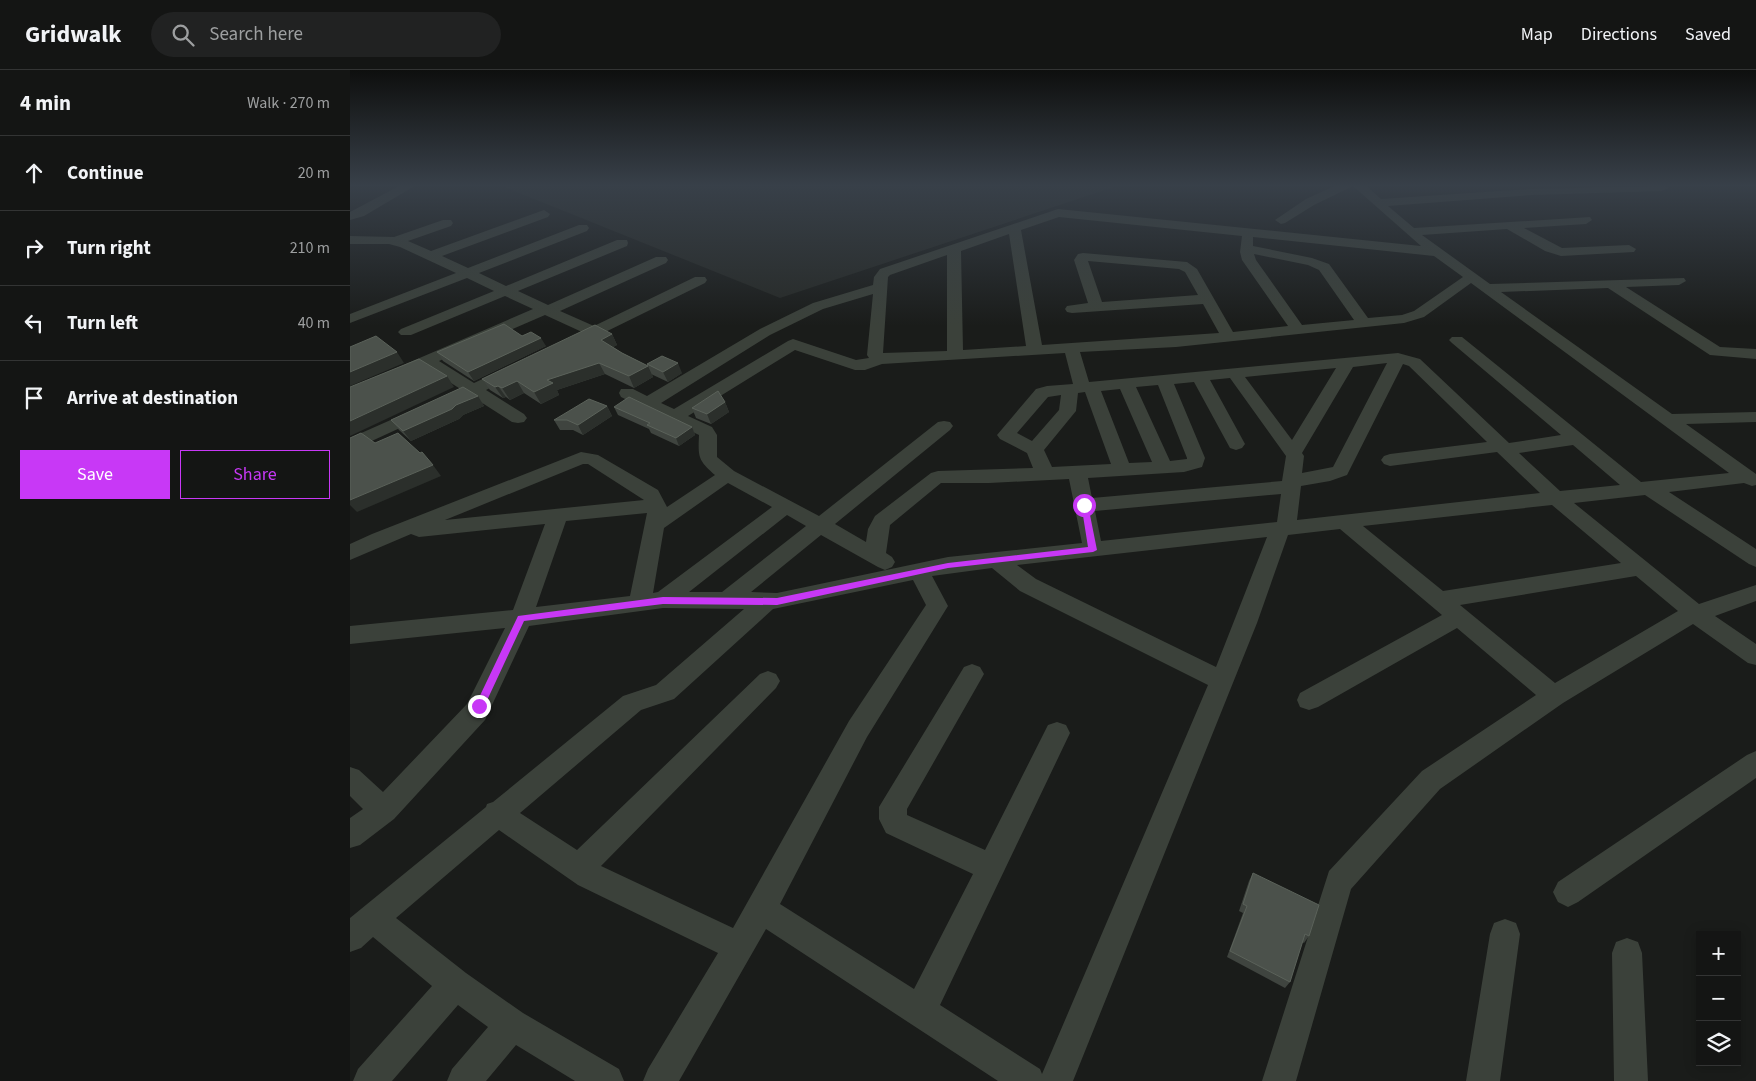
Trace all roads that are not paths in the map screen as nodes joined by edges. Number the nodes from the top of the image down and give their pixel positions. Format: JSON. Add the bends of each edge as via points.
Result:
{"nodes":[{"id":1,"x":424,"y":231,"type":"edge"},
{"id":2,"x":498,"y":231,"type":"edge"},
{"id":3,"x":576,"y":231,"type":"edge"},
{"id":4,"x":1002,"y":231,"type":"edge"},
{"id":5,"x":1015,"y":231,"type":"edge"},
{"id":6,"x":1230,"y":231,"type":"edge"},
{"id":7,"x":1422,"y":231,"type":"edge"},
{"id":8,"x":1520,"y":231,"type":"edge"},
{"id":9,"x":1411,"y":232,"type":"joint"},
{"id":10,"x":1248,"y":233,"type":"junction"},
{"id":11,"x":350,"y":240,"type":"edge"},
{"id":12,"x":396,"y":241,"type":"junction"},
{"id":13,"x":622,"y":243,"type":"dead end"},
{"id":14,"x":954,"y":248,"type":"junction"},
{"id":15,"x":1247,"y":249,"type":"junction"},
{"id":16,"x":1629,"y":249,"type":"dead end"},
{"id":17,"x":1438,"y":252,"type":"junction"},
{"id":18,"x":431,"y":256,"type":"junction"},
{"id":19,"x":661,"y":260,"type":"dead end"},
{"id":20,"x":467,"y":273,"type":"junction"},
{"id":21,"x":1471,"y":277,"type":"junction"},
{"id":22,"x":700,"y":280,"type":"dead end"},
{"id":23,"x":1679,"y":281,"type":"dead end"},
{"id":24,"x":1610,"y":284,"type":"junction"},
{"id":25,"x":880,"y":286,"type":"junction"},
{"id":26,"x":1486,"y":288,"type":"junction"},
{"id":27,"x":505,"y":291,"type":"junction"},
{"id":28,"x":1207,"y":299,"type":"junction"},
{"id":29,"x":1096,"y":307,"type":"junction"},
{"id":30,"x":1072,"y":309,"type":"dead end"},
{"id":31,"x":545,"y":310,"type":"junction"},
{"id":32,"x":350,"y":319,"type":"edge"},
{"id":33,"x":1364,"y":323,"type":"junction"},
{"id":34,"x":1298,"y":330,"type":"junction"},
{"id":35,"x":406,"y":332,"type":"dead end"},
{"id":36,"x":594,"y":332,"type":"junction"},
{"id":37,"x":1229,"y":337,"type":"junction"},
{"id":38,"x":1457,"y":340,"type":"dead end"},
{"id":39,"x":568,"y":344,"type":"edge"},
{"id":40,"x":1071,"y":348,"type":"junction"},
{"id":41,"x":1034,"y":350,"type":"junction"},
{"id":42,"x":1756,"y":354,"type":"edge"},
{"id":43,"x":955,"y":355,"type":"junction"},
{"id":44,"x":1398,"y":358,"type":"junction"},
{"id":45,"x":880,"y":359,"type":"junction"},
{"id":46,"x":428,"y":360,"type":"junction"},
{"id":47,"x":1348,"y":362,"type":"junction"},
{"id":48,"x":525,"y":365,"type":"edge"},
{"id":49,"x":1234,"y":373,"type":"junction"},
{"id":50,"x":1199,"y":376,"type":"junction"},
{"id":51,"x":1164,"y":379,"type":"junction"},
{"id":52,"x":1126,"y":383,"type":"junction"},
{"id":53,"x":1081,"y":387,"type":"junction"},
{"id":54,"x":472,"y":389,"type":"junction"},
{"id":55,"x":627,"y":393,"type":"dead end"},
{"id":56,"x":350,"y":394,"type":"edge"},
{"id":57,"x":453,"y":396,"type":"edge"},
{"id":58,"x":648,"y":403,"type":"junction"},
{"id":59,"x":436,"y":404,"type":"edge"},
{"id":60,"x":675,"y":416,"type":"junction"},
{"id":61,"x":518,"y":418,"type":"dead end"},
{"id":62,"x":1756,"y":418,"type":"edge"},
{"id":63,"x":1666,"y":419,"type":"junction"},
{"id":64,"x":944,"y":426,"type":"dead end"},
{"id":65,"x":1576,"y":439,"type":"junction"},
{"id":66,"x":350,"y":444,"type":"edge"},
{"id":67,"x":1236,"y":444,"type":"dead end"},
{"id":68,"x":1502,"y":447,"type":"junction"},
{"id":69,"x":1035,"y":450,"type":"junction"},
{"id":70,"x":1293,"y":453,"type":"junction"},
{"id":71,"x":1390,"y":460,"type":"dead end"},
{"id":72,"x":1164,"y":467,"type":"junction"},
{"id":73,"x":1122,"y":470,"type":"junction"},
{"id":74,"x":1077,"y":472,"type":"junction"},
{"id":75,"x":1045,"y":474,"type":"junction"},
{"id":76,"x":727,"y":475,"type":"junction"},
{"id":77,"x":1752,"y":480,"type":"edge"},
{"id":78,"x":1292,"y":484,"type":"junction"},
{"id":79,"x":1643,"y":489,"type":"junction"},
{"id":80,"x":1556,"y":498,"type":"junction"},
{"id":81,"x":1084,"y":505,"type":"junction"},
{"id":82,"x":786,"y":506,"type":"junction"},
{"id":83,"x":657,"y":515,"type":"junction"},
{"id":84,"x":558,"y":516,"type":"junction"},
{"id":85,"x":1345,"y":522,"type":"junction"},
{"id":86,"x":820,"y":526,"type":"junction"},
{"id":87,"x":1283,"y":528,"type":"junction"},
{"id":88,"x":394,"y":533,"type":"junction"},
{"id":89,"x":1093,"y":550,"type":"junction"},
{"id":90,"x":350,"y":553,"type":"edge"},
{"id":91,"x":875,"y":554,"type":"junction"},
{"id":92,"x":1756,"y":559,"type":"edge"},
{"id":93,"x":996,"y":560,"type":"junction"},
{"id":94,"x":1640,"y":568,"type":"junction"},
{"id":95,"x":908,"y":574,"type":"junction"},
{"id":96,"x":1756,"y":593,"type":"edge"},
{"id":97,"x":663,"y":600,"type":"junction"},
{"id":98,"x":1439,"y":600,"type":"junction"},
{"id":99,"x":726,"y":601,"type":"junction"},
{"id":100,"x":768,"y":601,"type":"junction"},
{"id":101,"x":640,"y":603,"type":"junction"},
{"id":102,"x":1696,"y":614,"type":"junction"},
{"id":103,"x":1459,"y":616,"type":"junction"},
{"id":104,"x":521,"y":618,"type":"junction"},
{"id":105,"x":350,"y":635,"type":"edge"},
{"id":106,"x":1756,"y":656,"type":"edge"},
{"id":107,"x":972,"y":674,"type":"dead end"},
{"id":108,"x":768,"y":680,"type":"dead end"},
{"id":109,"x":1222,"y":681,"type":"junction"},
{"id":110,"x":1554,"y":696,"type":"junction"},
{"id":111,"x":1309,"y":700,"type":"dead end"},
{"id":112,"x":1057,"y":733,"type":"dead end"},
{"id":113,"x":1756,"y":763,"type":"edge"},
{"id":114,"x":350,"y":779,"type":"edge"},
{"id":115,"x":384,"y":810,"type":"junction"},
{"id":116,"x":497,"y":813,"type":"junction"},
{"id":117,"x":350,"y":835,"type":"edge"},
{"id":118,"x":991,"y":868,"type":"junction"},
{"id":119,"x":578,"y":869,"type":"junction"},
{"id":120,"x":1568,"y":892,"type":"dead end"},
{"id":121,"x":761,"y":909,"type":"junction"},
{"id":122,"x":362,"y":927,"type":"edge"},
{"id":123,"x":1505,"y":934,"type":"dead end"},
{"id":124,"x":738,"y":947,"type":"junction"},
{"id":125,"x":1628,"y":953,"type":"dead end"},
{"id":126,"x":455,"y":984,"type":"junction"},
{"id":127,"x":920,"y":1012,"type":"junction"},
{"id":128,"x":512,"y":1024,"type":"junction"},
{"id":129,"x":370,"y":1081,"type":"edge"},
{"id":130,"x":464,"y":1081,"type":"edge"},
{"id":131,"x":608,"y":1081,"type":"edge"},
{"id":132,"x":660,"y":1081,"type":"edge"},
{"id":133,"x":1028,"y":1081,"type":"edge"},
{"id":134,"x":1056,"y":1081,"type":"edge"},
{"id":135,"x":1279,"y":1081,"type":"edge"},
{"id":136,"x":1483,"y":1081,"type":"edge"},
{"id":137,"x":1631,"y":1081,"type":"edge"}],
"edges":[{"from":1,"to":12,"type":"street"},
{"from":2,"to":18,"type":"street"},
{"from":3,"to":20,"type":"street"},
{"from":4,"to":14,"type":"street"},
{"from":5,"to":41,"type":"street"},
{"from":6,"to":10,"type":"street"},
{"from":7,"to":9,"type":"street"},
{"from":8,"to":16,"type":"street","via":[[1561,252]]},
{"from":9,"to":17,"type":"street"},
{"from":10,"to":15,"type":"street"},
{"from":10,"to":17,"type":"street"},
{"from":11,"to":12,"type":"street"},
{"from":12,"to":18,"type":"street"},
{"from":13,"to":27,"type":"street"},
{"from":14,"to":25,"type":"street","via":[[888,270],[881,277]]},
{"from":14,"to":43,"type":"street"},
{"from":15,"to":33,"type":"street","via":[[1324,267]]},
{"from":15,"to":34,"type":"street","via":[[1249,260]]},
{"from":17,"to":21,"type":"street"},
{"from":18,"to":20,"type":"street"},
{"from":19,"to":31,"type":"street"},
{"from":20,"to":27,"type":"street"},
{"from":20,"to":32,"type":"street"},
{"from":21,"to":26,"type":"street"},
{"from":21,"to":33,"type":"street","via":[[1414,316]]},
{"from":22,"to":36,"type":"street"},
{"from":23,"to":24,"type":"street"},
{"from":24,"to":26,"type":"street"},
{"from":24,"to":42,"type":"street","via":[[1716,352]]},
{"from":25,"to":45,"type":"street","via":[[875,355]]},
{"from":25,"to":58,"type":"street","via":[[818,306],[774,327]]},
{"from":26,"to":63,"type":"street"},
{"from":27,"to":31,"type":"street"},
{"from":27,"to":35,"type":"street"},
{"from":28,"to":29,"type":"street"},
{"from":28,"to":29,"type":"street","via":[[1186,267],[1083,257],[1081,260]]},
{"from":28,"to":37,"type":"street"},
{"from":29,"to":30,"type":"street"},
{"from":31,"to":36,"type":"street"},
{"from":31,"to":46,"type":"street"},
{"from":33,"to":34,"type":"street"},
{"from":34,"to":37,"type":"street"},
{"from":36,"to":39,"type":"street"},
{"from":37,"to":40,"type":"street"},
{"from":38,"to":65,"type":"street"},
{"from":40,"to":41,"type":"street"},
{"from":40,"to":53,"type":"street"},
{"from":41,"to":43,"type":"street"},
{"from":43,"to":45,"type":"street"},
{"from":44,"to":47,"type":"street"},
{"from":44,"to":68,"type":"street","via":[[1414,362]]},
{"from":44,"to":78,"type":"street","via":[[1340,471]]},
{"from":45,"to":60,"type":"street","via":[[855,365],[793,344]]},
{"from":46,"to":54,"type":"street"},
{"from":46,"to":56,"type":"street"},
{"from":47,"to":49,"type":"street"},
{"from":47,"to":70,"type":"street"},
{"from":48,"to":54,"type":"street"},
{"from":49,"to":50,"type":"street"},
{"from":49,"to":70,"type":"street"},
{"from":50,"to":51,"type":"street"},
{"from":50,"to":67,"type":"street"},
{"from":51,"to":52,"type":"street"},
{"from":51,"to":72,"type":"street","via":[[1196,458],[1190,465]]},
{"from":52,"to":53,"type":"street"},
{"from":52,"to":72,"type":"street"},
{"from":53,"to":69,"type":"street","via":[[1067,411]]},
{"from":53,"to":69,"type":"street","via":[[1042,393],[1007,433],[1008,437]]},
{"from":53,"to":73,"type":"street"},
{"from":54,"to":57,"type":"street"},
{"from":54,"to":61,"type":"street"},
{"from":55,"to":58,"type":"street"},
{"from":58,"to":60,"type":"street"},
{"from":59,"to":66,"type":"street"},
{"from":60,"to":76,"type":"street","via":[[706,431],[709,460]]},
{"from":62,"to":63,"type":"street"},
{"from":63,"to":77,"type":"street"},
{"from":64,"to":86,"type":"street"},
{"from":65,"to":68,"type":"street"},
{"from":65,"to":79,"type":"street"},
{"from":68,"to":71,"type":"street"},
{"from":68,"to":80,"type":"street"},
{"from":69,"to":75,"type":"street"},
{"from":70,"to":78,"type":"street"},
{"from":72,"to":73,"type":"street"},
{"from":73,"to":74,"type":"street"},
{"from":74,"to":75,"type":"street"},
{"from":74,"to":81,"type":"street"},
{"from":75,"to":91,"type":"street","via":[[945,476],[932,480],[879,525]]},
{"from":76,"to":82,"type":"street"},
{"from":76,"to":83,"type":"street"},
{"from":77,"to":79,"type":"street"},
{"from":78,"to":81,"type":"street"},
{"from":78,"to":87,"type":"street"},
{"from":79,"to":80,"type":"street"},
{"from":79,"to":92,"type":"street"},
{"from":80,"to":85,"type":"street"},
{"from":80,"to":94,"type":"street"},
{"from":81,"to":89,"type":"street"},
{"from":82,"to":86,"type":"street"},
{"from":82,"to":97,"type":"street"},
{"from":83,"to":84,"type":"street"},
{"from":83,"to":88,"type":"street","via":[[651,495],[592,458],[581,458]]},
{"from":83,"to":101,"type":"street"},
{"from":84,"to":88,"type":"street"},
{"from":84,"to":104,"type":"street"},
{"from":85,"to":87,"type":"street"},
{"from":85,"to":98,"type":"street"},
{"from":86,"to":91,"type":"street"},
{"from":86,"to":99,"type":"street"},
{"from":87,"to":89,"type":"street"},
{"from":87,"to":109,"type":"street"},
{"from":88,"to":90,"type":"street"},
{"from":89,"to":93,"type":"street"},
{"from":91,"to":95,"type":"street"},
{"from":93,"to":95,"type":"street"},
{"from":93,"to":109,"type":"street","via":[[1028,585]]},
{"from":94,"to":98,"type":"street"},
{"from":94,"to":102,"type":"street"},
{"from":95,"to":100,"type":"street","via":[[777,602]]},
{"from":95,"to":121,"type":"street","via":[[936,606],[858,729]]},
{"from":96,"to":102,"type":"street"},
{"from":97,"to":99,"type":"street"},
{"from":97,"to":101,"type":"street"},
{"from":98,"to":103,"type":"street"},
{"from":99,"to":100,"type":"street"},
{"from":100,"to":116,"type":"street","via":[[666,692],[632,703]]},
{"from":101,"to":104,"type":"street"},
{"from":102,"to":106,"type":"street"},
{"from":102,"to":110,"type":"street"},
{"from":103,"to":110,"type":"street"},
{"from":103,"to":111,"type":"street"},
{"from":104,"to":105,"type":"street"},
{"from":104,"to":115,"type":"street","via":[[476,712]]},
{"from":107,"to":118,"type":"street","via":[[892,813],[896,824]]},
{"from":108,"to":119,"type":"street"},
{"from":109,"to":134,"type":"street"},
{"from":110,"to":135,"type":"street","via":[[1431,780],[1339,881]]},
{"from":112,"to":118,"type":"street"},
{"from":113,"to":120,"type":"street"},
{"from":114,"to":115,"type":"street"},
{"from":115,"to":117,"type":"street"},
{"from":116,"to":119,"type":"street"},
{"from":116,"to":122,"type":"street"},
{"from":118,"to":127,"type":"street"},
{"from":119,"to":124,"type":"street"},
{"from":121,"to":124,"type":"street"},
{"from":121,"to":127,"type":"street"},
{"from":122,"to":126,"type":"street"},
{"from":123,"to":136,"type":"street"},
{"from":124,"to":132,"type":"street"},
{"from":125,"to":137,"type":"street"},
{"from":126,"to":128,"type":"street"},
{"from":126,"to":129,"type":"street"},
{"from":127,"to":133,"type":"street"},
{"from":128,"to":130,"type":"street"},
{"from":128,"to":131,"type":"street"}]}
